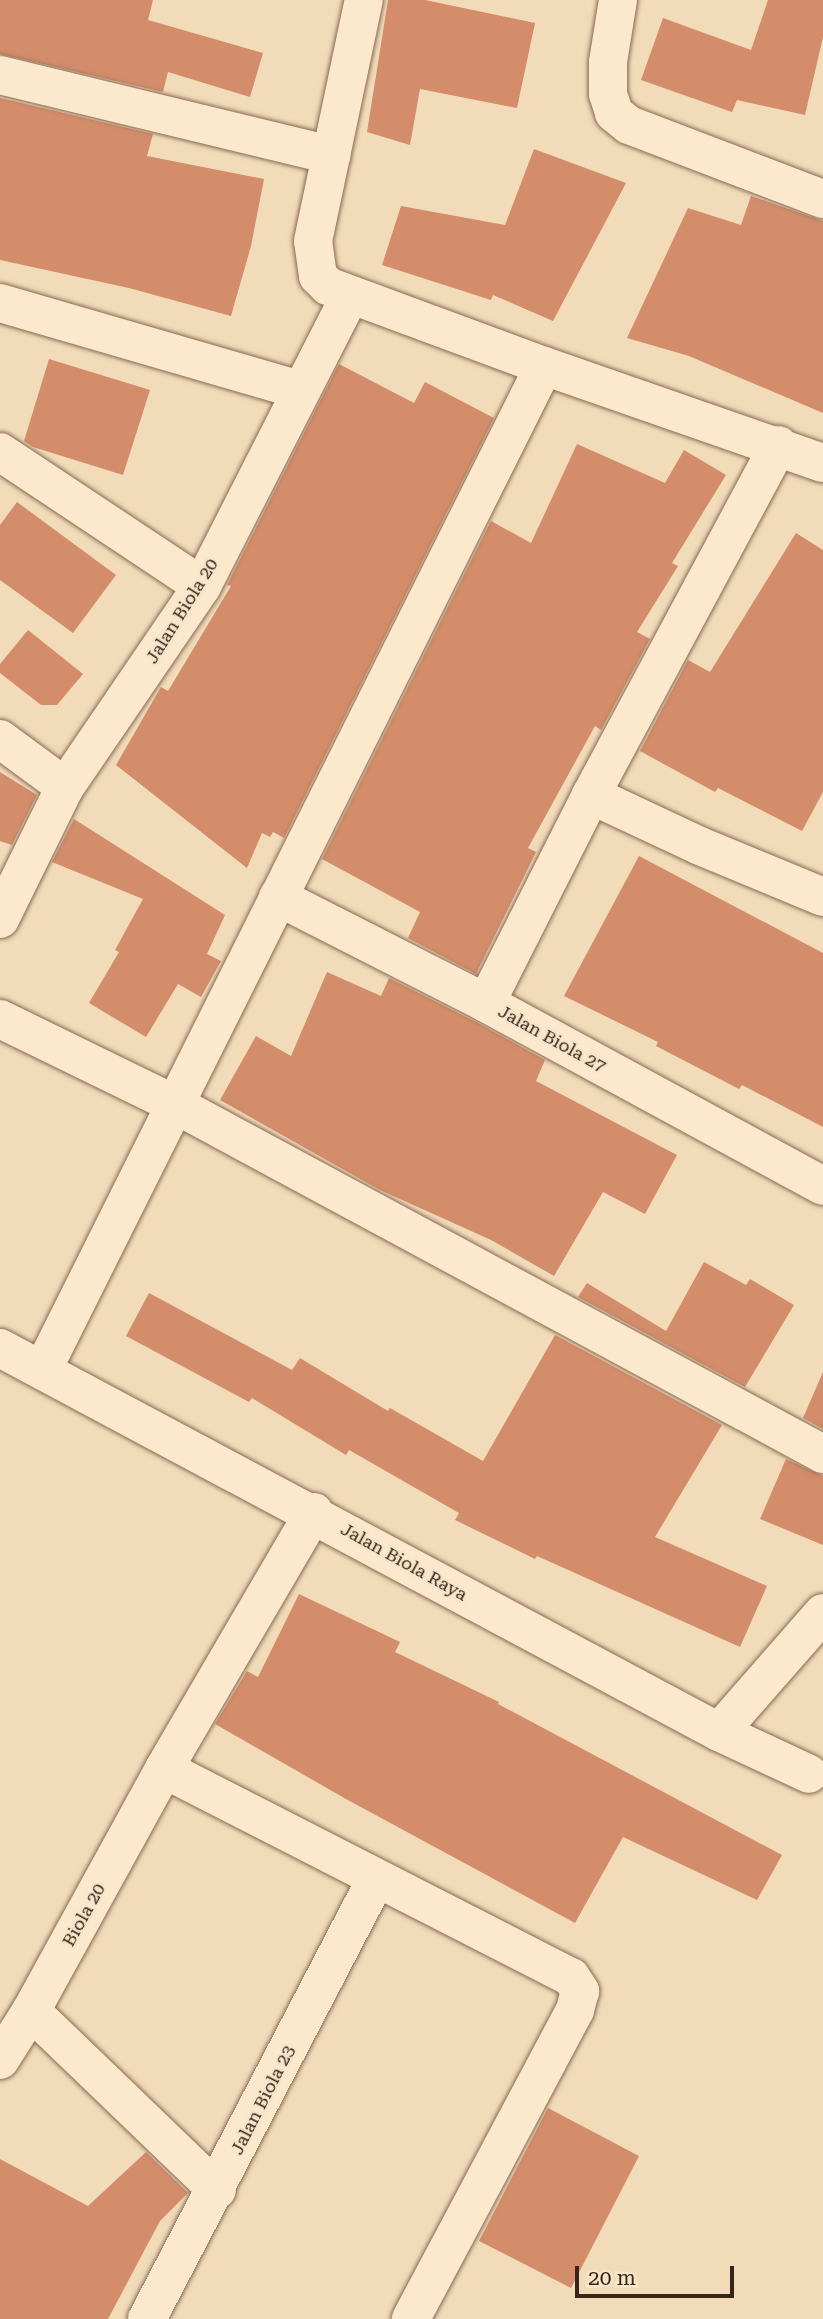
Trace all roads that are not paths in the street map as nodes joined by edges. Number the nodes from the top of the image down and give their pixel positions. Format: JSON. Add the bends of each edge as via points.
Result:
{"nodes":[{"id":1,"x":364,"y":0,"type":"edge"},
{"id":2,"x":618,"y":0,"type":"edge"},
{"id":3,"x":0,"y":75,"type":"edge"},
{"id":4,"x":331,"y":155,"type":"junction"},
{"id":5,"x":823,"y":199,"type":"edge"},
{"id":6,"x":350,"y":295,"type":"junction"},
{"id":7,"x":0,"y":303,"type":"edge"},
{"id":8,"x":544,"y":366,"type":"junction"},
{"id":9,"x":299,"y":390,"type":"junction"},
{"id":10,"x":779,"y":445,"type":"junction"},
{"id":11,"x":0,"y":452,"type":"edge"},
{"id":12,"x":823,"y":463,"type":"edge"},
{"id":13,"x":202,"y":586,"type":"junction"},
{"id":14,"x":0,"y":739,"type":"edge"},
{"id":15,"x":65,"y":787,"type":"junction"},
{"id":16,"x":591,"y":795,"type":"junction"},
{"id":17,"x":278,"y":897,"type":"junction"},
{"id":18,"x":823,"y":897,"type":"edge"},
{"id":19,"x":0,"y":919,"type":"edge"},
{"id":20,"x":486,"y":1003,"type":"junction"},
{"id":21,"x":0,"y":1019,"type":"edge"},
{"id":22,"x":176,"y":1105,"type":"junction"},
{"id":23,"x":823,"y":1186,"type":"edge"},
{"id":24,"x":0,"y":1348,"type":"edge"},
{"id":25,"x":43,"y":1369,"type":"junction"},
{"id":26,"x":823,"y":1454,"type":"edge"},
{"id":27,"x":314,"y":1513,"type":"junction"},
{"id":28,"x":823,"y":1613,"type":"edge"},
{"id":29,"x":719,"y":1732,"type":"junction"},
{"id":30,"x":164,"y":1769,"type":"junction"},
{"id":31,"x":809,"y":1774,"type":"dead end"},
{"id":32,"x":376,"y":1880,"type":"junction"},
{"id":33,"x":31,"y":2011,"type":"junction"},
{"id":34,"x":0,"y":2060,"type":"edge"},
{"id":35,"x":217,"y":2190,"type":"junction"},
{"id":36,"x":147,"y":2319,"type":"edge"},
{"id":37,"x":411,"y":2319,"type":"edge"}],
"edges":[{"from":1,"to":4,"type":"street"},
{"from":2,"to":5,"type":"street","via":[[608,62],[608,94],[614,113],[629,125]]},
{"from":3,"to":4,"type":"street"},
{"from":4,"to":6,"type":"street","via":[[313,241],[314,265],[328,286]]},
{"from":6,"to":8,"type":"street"},
{"from":6,"to":9,"type":"street","name":"Jalan Biola 20"},
{"from":7,"to":9,"type":"street"},
{"from":8,"to":10,"type":"street"},
{"from":8,"to":17,"type":"street"},
{"from":9,"to":13,"type":"street","name":"Jalan Biola 20"},
{"from":10,"to":12,"type":"street"},
{"from":10,"to":16,"type":"street"},
{"from":11,"to":13,"type":"street"},
{"from":13,"to":15,"type":"street","name":"Jalan Biola 20"},
{"from":14,"to":15,"type":"street"},
{"from":15,"to":19,"type":"street","name":"Jalan Biola 20"},
{"from":16,"to":18,"type":"street"},
{"from":16,"to":20,"type":"street"},
{"from":17,"to":20,"type":"street","name":"Jalan Biola 27"},
{"from":17,"to":22,"type":"street"},
{"from":20,"to":23,"type":"street","name":"Jalan Biola 27"},
{"from":21,"to":22,"type":"street"},
{"from":22,"to":25,"type":"street"},
{"from":22,"to":26,"type":"street"},
{"from":24,"to":25,"type":"street","name":"Jalan Biola Raya"},
{"from":25,"to":27,"type":"street","name":"Jalan Biola Raya"},
{"from":27,"to":29,"type":"street","name":"Jalan Biola Raya"},
{"from":27,"to":30,"type":"street","name":"Biola 20"},
{"from":28,"to":29,"type":"street"},
{"from":29,"to":31,"type":"street","name":"Jalan Biola Raya"},
{"from":30,"to":32,"type":"street"},
{"from":30,"to":33,"type":"street","name":"Biola 20"},
{"from":32,"to":35,"type":"street","name":"Jalan Biola 23"},
{"from":32,"to":37,"type":"street","via":[[571,1977],[580,1991],[575,2010]]},
{"from":33,"to":34,"type":"street","name":"Biola 20"},
{"from":33,"to":35,"type":"street"},
{"from":35,"to":36,"type":"street","name":"Jalan Biola 23"}]}
